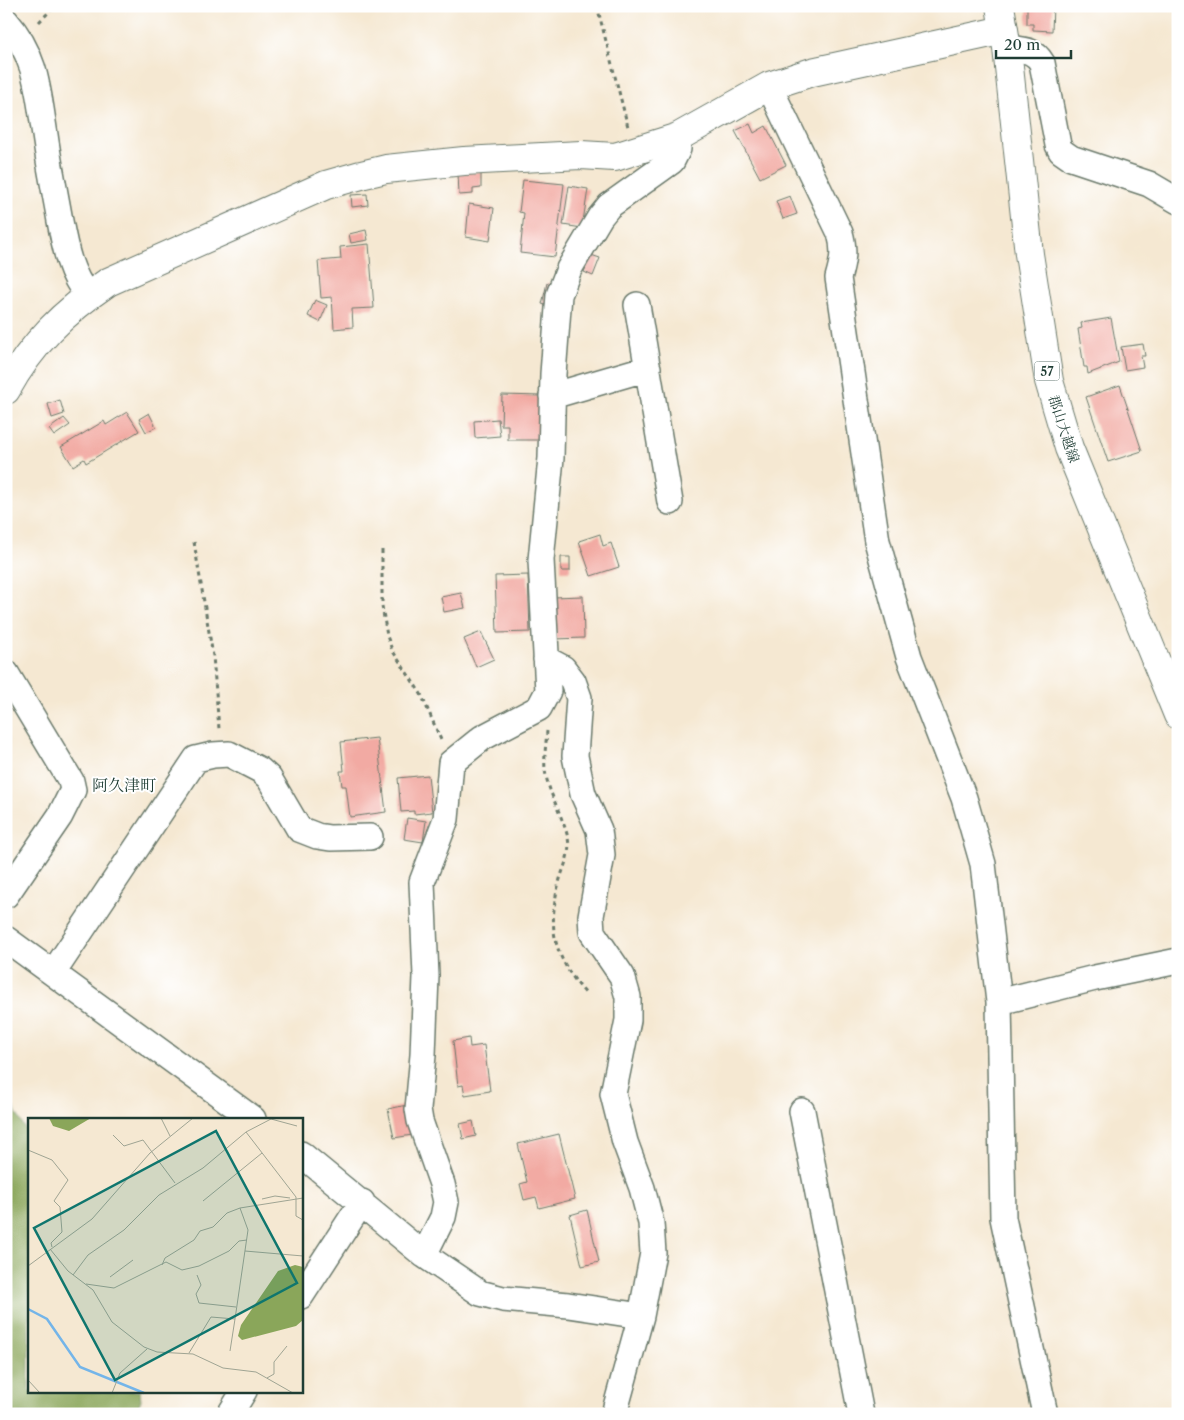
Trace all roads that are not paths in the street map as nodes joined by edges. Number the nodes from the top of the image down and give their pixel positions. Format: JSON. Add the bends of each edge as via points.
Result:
{"nodes":[{"id":1,"x":6,"y":21,"type":"edge"},
{"id":2,"x":1004,"y":28,"type":"edge"},
{"id":3,"x":769,"y":86,"type":"junction"},
{"id":4,"x":678,"y":138,"type":"junction"},
{"id":5,"x":1178,"y":201,"type":"edge"},
{"id":6,"x":88,"y":296,"type":"junction"},
{"id":7,"x":637,"y":305,"type":"dead end"},
{"id":8,"x":648,"y":368,"type":"junction"},
{"id":9,"x":6,"y":390,"type":"edge"},
{"id":10,"x":552,"y":396,"type":"junction"},
{"id":11,"x":670,"y":502,"type":"dead end"},
{"id":12,"x":546,"y":659,"type":"junction"},
{"id":13,"x":6,"y":673,"type":"edge"},
{"id":14,"x":1178,"y":715,"type":"edge"},
{"id":15,"x":370,"y":837,"type":"dead end"},
{"id":16,"x":6,"y":895,"type":"edge"},
{"id":17,"x":6,"y":939,"type":"edge"},
{"id":18,"x":1178,"y":961,"type":"edge"},
{"id":19,"x":53,"y":973,"type":"junction"},
{"id":20,"x":999,"y":1002,"type":"junction"},
{"id":21,"x":802,"y":1111,"type":"dead end"},
{"id":22,"x":252,"y":1118,"type":"edge"},
{"id":23,"x":302,"y":1155,"type":"edge"},
{"id":24,"x":362,"y":1202,"type":"junction"},
{"id":25,"x":424,"y":1255,"type":"junction"},
{"id":26,"x":302,"y":1294,"type":"edge"},
{"id":27,"x":641,"y":1316,"type":"junction"},
{"id":28,"x":243,"y":1392,"type":"edge"},
{"id":29,"x":230,"y":1414,"type":"edge"},
{"id":30,"x":614,"y":1414,"type":"edge"},
{"id":31,"x":861,"y":1414,"type":"edge"},
{"id":32,"x":1046,"y":1414,"type":"edge"}],
"edges":[{"from":1,"to":6,"type":"street","via":[[17,33],[38,80],[44,133],[68,259],[79,285]]},
{"from":2,"to":3,"type":"street","via":[[812,72]]},
{"from":2,"to":5,"type":"street","via":[[1036,54],[1042,63],[1061,151],[1071,158],[1149,184]]},
{"from":2,"to":14,"type":"street","name":"郡山大越線","number":"57","via":[[1029,254],[1049,381],[1069,448]]},
{"from":3,"to":4,"type":"street"},
{"from":3,"to":20,"type":"street","via":[[840,233],[845,255],[838,278],[877,541],[909,657],[964,798],[983,864]]},
{"from":4,"to":6,"type":"street","via":[[615,157],[464,161],[361,175],[326,185],[146,263]]},
{"from":4,"to":10,"type":"street","via":[[678,149],[672,161],[609,206],[569,269],[559,295]]},
{"from":6,"to":9,"type":"street","via":[[34,345]]},
{"from":7,"to":8,"type":"street"},
{"from":8,"to":10,"type":"street"},
{"from":8,"to":11,"type":"street"},
{"from":10,"to":12,"type":"street","via":[[551,458],[541,560]]},
{"from":12,"to":25,"type":"street","via":[[548,691],[539,708],[482,738],[451,763],[446,819],[422,882],[426,976],[418,1108],[446,1202],[443,1217]]},
{"from":12,"to":27,"type":"street","via":[[563,668],[573,681],[579,698],[574,756],[583,794],[599,830],[602,855],[591,916],[592,932],[622,976],[628,997],[628,1020],[613,1094],[651,1223],[653,1253]]},
{"from":13,"to":16,"type":"street","via":[[71,781],[73,790],[60,816]]},
{"from":15,"to":19,"type":"street","via":[[330,838],[299,829],[269,778],[243,760],[229,754],[196,759]]},
{"from":17,"to":19,"type":"street"},
{"from":18,"to":20,"type":"street"},
{"from":19,"to":22,"type":"street"},
{"from":20,"to":32,"type":"street","via":[[1002,1218]]},
{"from":21,"to":31,"type":"street"},
{"from":23,"to":24,"type":"street"},
{"from":24,"to":25,"type":"street"},
{"from":24,"to":26,"type":"street"},
{"from":25,"to":27,"type":"street","via":[[480,1293],[503,1299]]},
{"from":27,"to":30,"type":"street"},
{"from":28,"to":29,"type":"street"}]}
